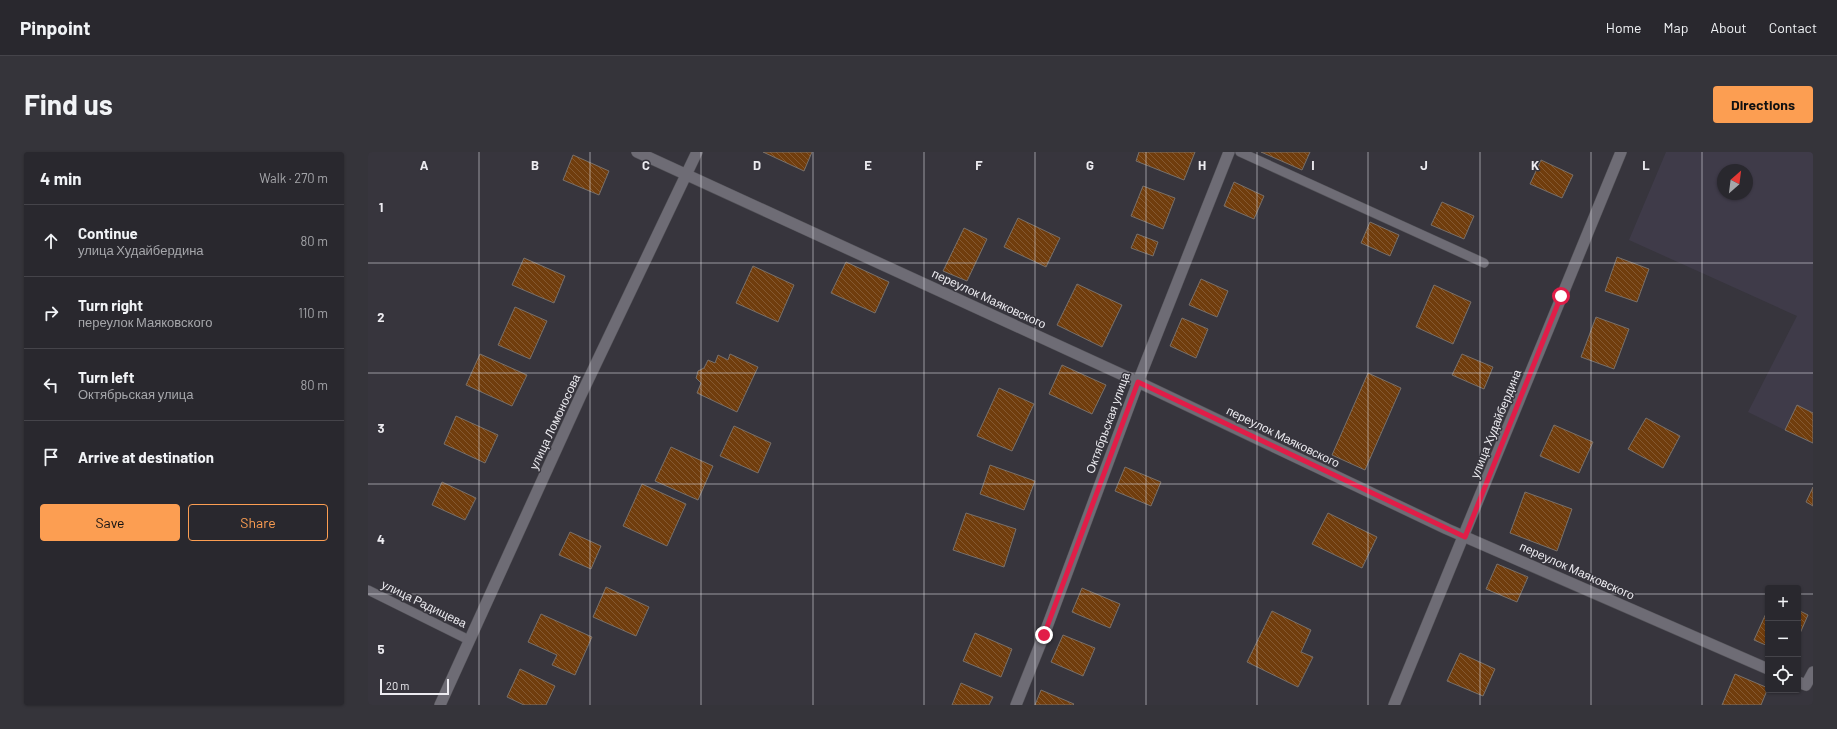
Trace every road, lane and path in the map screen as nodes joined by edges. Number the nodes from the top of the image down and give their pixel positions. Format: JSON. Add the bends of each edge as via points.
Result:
{"nodes":[{"id":1,"x":637,"y":152,"type":"edge"},
{"id":2,"x":697,"y":152,"type":"edge"},
{"id":3,"x":1229,"y":152,"type":"edge"},
{"id":4,"x":1240,"y":152,"type":"edge"},
{"id":5,"x":1621,"y":152,"type":"edge"},
{"id":6,"x":688,"y":175,"type":"junction"},
{"id":7,"x":1484,"y":263,"type":"dead end"},
{"id":8,"x":1138,"y":382,"type":"junction"},
{"id":9,"x":1465,"y":537,"type":"junction"},
{"id":10,"x":368,"y":590,"type":"edge"},
{"id":11,"x":469,"y":640,"type":"junction"},
{"id":12,"x":1765,"y":668,"type":"edge"},
{"id":13,"x":1813,"y":672,"type":"edge"},
{"id":14,"x":1801,"y":683,"type":"edge"},
{"id":15,"x":440,"y":705,"type":"edge"},
{"id":16,"x":1016,"y":705,"type":"edge"},
{"id":17,"x":1394,"y":705,"type":"edge"}],
"edges":[{"from":1,"to":6,"type":"street","name":"переулок Маяковского"},
{"from":2,"to":6,"type":"street","name":"улица Ломоносова"},
{"from":3,"to":8,"type":"street","name":"Октябрьская улица"},
{"from":4,"to":7,"type":"lane"},
{"from":5,"to":9,"type":"street","name":"улица Худайбердина"},
{"from":6,"to":8,"type":"street","name":"переулок Маяковского"},
{"from":6,"to":11,"type":"street","name":"улица Ломоносова","via":[[581,395]]},
{"from":8,"to":9,"type":"street","name":"переулок Маяковского"},
{"from":8,"to":16,"type":"street","name":"Октябрьская улица"},
{"from":9,"to":12,"type":"street","name":"переулок Маяковского"},
{"from":9,"to":17,"type":"street","name":"улица Худайбердина"},
{"from":10,"to":11,"type":"lane","name":"улица Радищева"},
{"from":11,"to":15,"type":"street","name":"улица Ломоносова"},
{"from":13,"to":14,"type":"street","via":[[1806,685]]}]}
